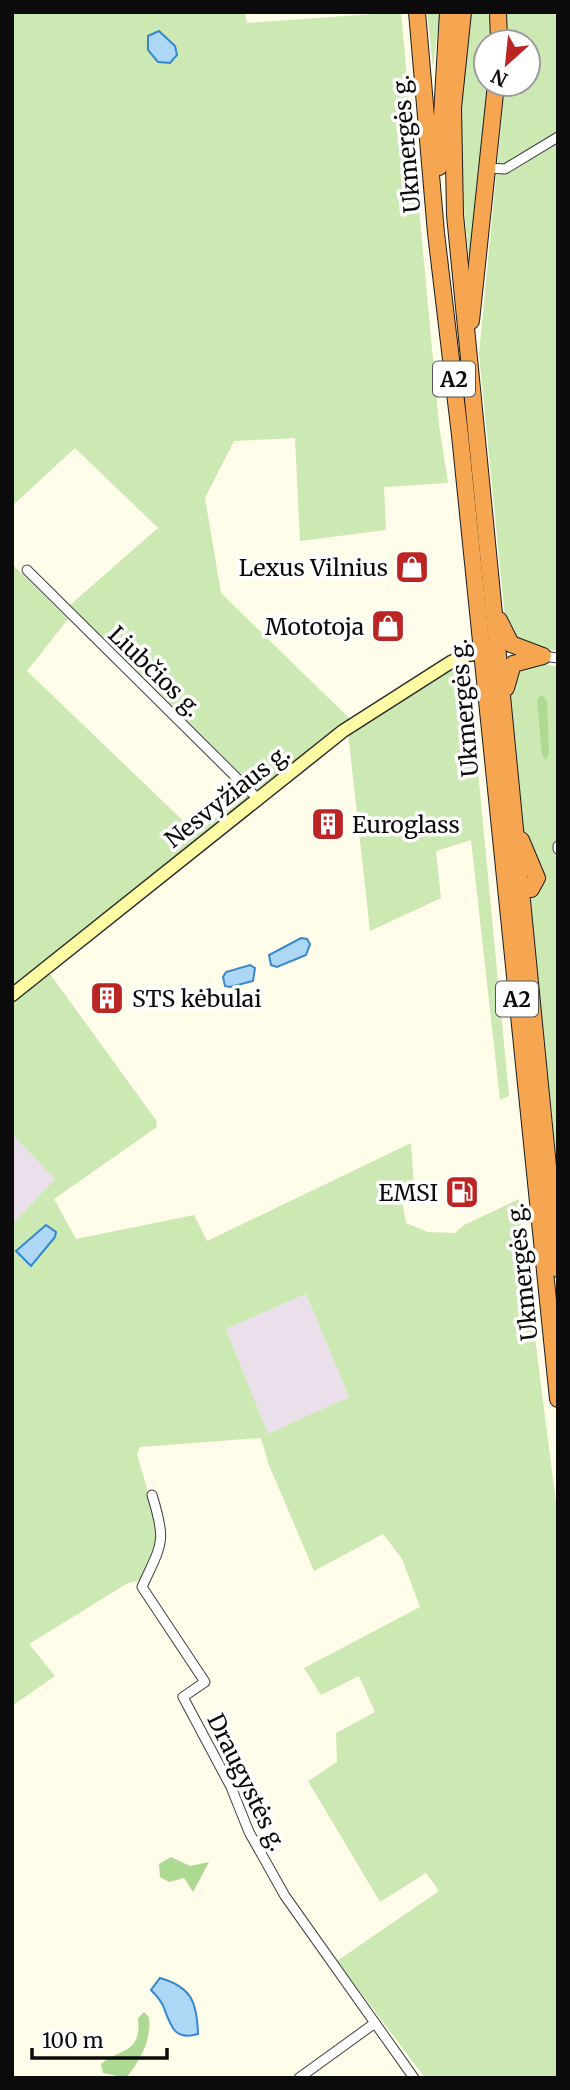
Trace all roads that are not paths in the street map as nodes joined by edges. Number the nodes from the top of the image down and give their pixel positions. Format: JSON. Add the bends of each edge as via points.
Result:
{"nodes":[{"id":1,"x":416,"y":12,"type":"edge"},
{"id":2,"x":448,"y":12,"type":"edge"},
{"id":3,"x":463,"y":12,"type":"edge"},
{"id":4,"x":495,"y":98,"type":"edge"},
{"id":5,"x":558,"y":137,"type":"edge"},
{"id":6,"x":488,"y":168,"type":"junction"},
{"id":7,"x":436,"y":233,"type":"junction"},
{"id":8,"x":468,"y":355,"type":"junction"},
{"id":9,"x":27,"y":570,"type":"dead end"},
{"id":10,"x":492,"y":601,"type":"junction"},
{"id":11,"x":482,"y":653,"type":"junction"},
{"id":12,"x":551,"y":657,"type":"edge"},
{"id":13,"x":504,"y":717,"type":"junction"},
{"id":14,"x":257,"y":798,"type":"junction"},
{"id":15,"x":500,"y":845,"type":"junction"},
{"id":16,"x":521,"y":889,"type":"junction"},
{"id":17,"x":12,"y":995,"type":"edge"},
{"id":18,"x":558,"y":1269,"type":"edge"},
{"id":19,"x":558,"y":1399,"type":"edge"},
{"id":20,"x":152,"y":1495,"type":"dead end"},
{"id":21,"x":375,"y":2023,"type":"junction"},
{"id":22,"x":299,"y":2078,"type":"edge"},
{"id":23,"x":414,"y":2078,"type":"edge"}],
"edges":[{"from":1,"to":7,"type":"highway","name":"Ukmergės g.","number":"A2"},
{"from":2,"to":7,"type":"highway"},
{"from":3,"to":8,"type":"highway","via":[[455,79],[453,176]]},
{"from":4,"to":6,"type":"highway","number":"A2"},
{"from":5,"to":6,"type":"street","via":[[505,169]]},
{"from":6,"to":8,"type":"highway","number":"A2"},
{"from":7,"to":11,"type":"highway","name":"Ukmergės g.","number":"A2"},
{"from":8,"to":10,"type":"highway","name":"Ukmergės g.","number":"A2"},
{"from":9,"to":14,"type":"street","name":"Liubčios g."},
{"from":10,"to":12,"type":"highway","via":[[511,644]]},
{"from":10,"to":13,"type":"highway","name":"Ukmergės g.","number":"A2"},
{"from":11,"to":14,"type":"street","name":"Nesvyžiaus g.","via":[[451,662],[343,731]]},
{"from":11,"to":15,"type":"highway","name":"Ukmergės g.","number":"A2"},
{"from":12,"to":13,"type":"highway","via":[[520,660],[511,667]]},
{"from":13,"to":16,"type":"highway","name":"Ukmergės g.","number":"A2","via":[[514,825],[537,878],[531,889]]},
{"from":14,"to":17,"type":"street","name":"Nesvyžiaus g."},
{"from":15,"to":16,"type":"highway","via":[[511,880]]},
{"from":15,"to":19,"type":"highway","name":"Ukmergės g.","number":"A2"},
{"from":16,"to":18,"type":"highway","name":"Ukmergės g.","number":"A2"},
{"from":20,"to":21,"type":"street","name":"Draugystės g.","via":[[163,1532],[142,1587],[205,1682],[183,1696],[231,1787],[248,1832],[285,1896]]},
{"from":21,"to":22,"type":"street"},
{"from":21,"to":23,"type":"street","name":"Draugystės g."}]}
